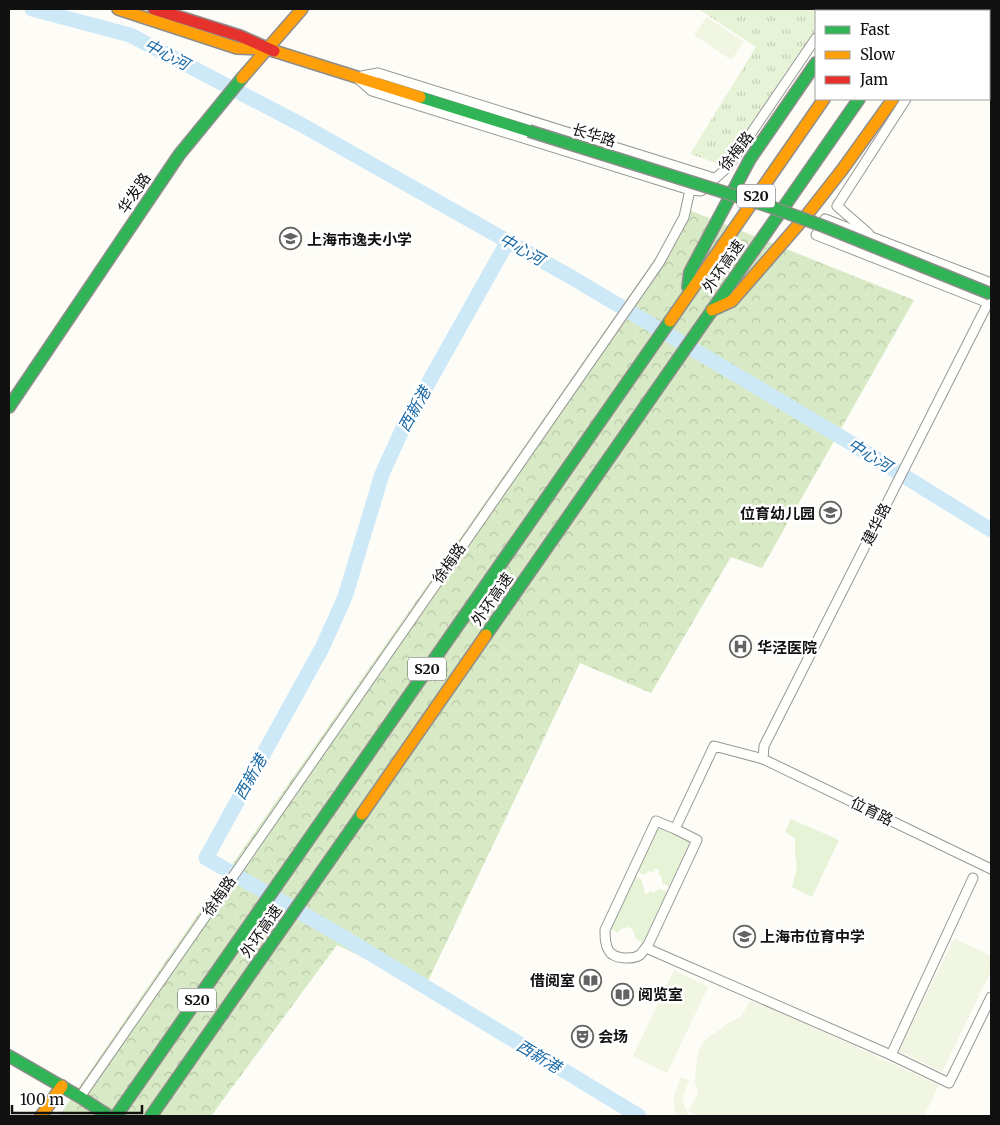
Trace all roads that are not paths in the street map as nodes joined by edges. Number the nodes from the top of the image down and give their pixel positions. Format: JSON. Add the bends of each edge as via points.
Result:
{"nodes":[{"id":1,"x":118,"y":9,"type":"edge"},
{"id":2,"x":154,"y":9,"type":"edge"},
{"id":3,"x":302,"y":9,"type":"edge"},
{"id":4,"x":815,"y":39,"type":"edge"},
{"id":5,"x":266,"y":49,"type":"junction"},
{"id":6,"x":815,"y":64,"type":"edge"},
{"id":7,"x":356,"y":77,"type":"junction"},
{"id":8,"x":823,"y":100,"type":"edge"},
{"id":9,"x":858,"y":100,"type":"edge"},
{"id":10,"x":892,"y":100,"type":"edge"},
{"id":11,"x":905,"y":100,"type":"edge"},
{"id":12,"x":714,"y":178,"type":"junction"},
{"id":13,"x":690,"y":190,"type":"junction"},
{"id":14,"x":873,"y":237,"type":"junction"},
{"id":15,"x":991,"y":283,"type":"edge"},
{"id":16,"x":688,"y":294,"type":"junction"},
{"id":17,"x":990,"y":300,"type":"edge"},
{"id":18,"x":710,"y":311,"type":"junction"},
{"id":19,"x":9,"y":408,"type":"edge"},
{"id":20,"x":763,"y":759,"type":"junction"},
{"id":21,"x":675,"y":829,"type":"junction"},
{"id":22,"x":991,"y":869,"type":"edge"},
{"id":23,"x":974,"y":878,"type":"dead end"},
{"id":24,"x":646,"y":948,"type":"junction"},
{"id":25,"x":991,"y":997,"type":"edge"},
{"id":26,"x":891,"y":1055,"type":"junction"},
{"id":27,"x":9,"y":1056,"type":"edge"},
{"id":28,"x":62,"y":1086,"type":"junction"},
{"id":29,"x":80,"y":1097,"type":"junction"},
{"id":30,"x":41,"y":1116,"type":"edge"},
{"id":31,"x":109,"y":1116,"type":"edge"},
{"id":32,"x":116,"y":1116,"type":"edge"},
{"id":33,"x":151,"y":1116,"type":"edge"}],
"edges":[{"from":1,"to":5,"type":"main road","name":"长华路","via":[[237,48]]},
{"from":2,"to":5,"type":"main road","name":"长华路","via":[[240,36]]},
{"from":3,"to":5,"type":"main road","name":"华发路"},
{"from":4,"to":12,"type":"street","name":"徐梅路","via":[[728,167]]},
{"from":5,"to":7,"type":"main road","name":"长华路"},
{"from":5,"to":19,"type":"main road","name":"华发路","via":[[160,181]]},
{"from":6,"to":16,"type":"main road","via":[[740,177],[690,272]]},
{"from":7,"to":12,"type":"street","name":"长华路","via":[[378,73]]},
{"from":7,"to":13,"type":"street","name":"长华路","via":[[372,91]]},
{"from":7,"to":17,"type":"main road","name":"长华路","bridge":true,"via":[[768,206],[824,226]]},
{"from":8,"to":16,"type":"main road","name":"外环高速","number":"S20"},
{"from":9,"to":18,"type":"main road","name":"外环高速","number":"S20"},
{"from":10,"to":18,"type":"main road","via":[[806,216],[732,301]]},
{"from":11,"to":14,"type":"street","via":[[837,206]]},
{"from":12,"to":13,"type":"street","name":"徐梅路","via":[[701,191]]},
{"from":13,"to":29,"type":"street","name":"徐梅路","via":[[684,217],[659,263]]},
{"from":14,"to":15,"type":"street"},
{"from":14,"to":17,"type":"street","via":[[825,219],[816,235]]},
{"from":16,"to":32,"type":"main road","name":"外环高速","number":"S20","bridge":true},
{"from":17,"to":20,"type":"street","name":"建华路","via":[[764,746]]},
{"from":18,"to":33,"type":"main road","name":"外环高速","number":"S20"},
{"from":20,"to":21,"type":"street","name":"位育路","via":[[714,746]]},
{"from":20,"to":22,"type":"street","name":"位育路"},
{"from":21,"to":24,"type":"street","via":[[697,840]]},
{"from":21,"to":24,"type":"street","via":[[656,821],[605,930],[609,950],[614,956],[630,958]]},
{"from":23,"to":26,"type":"street"},
{"from":24,"to":26,"type":"street"},
{"from":25,"to":26,"type":"street","via":[[950,1083]]},
{"from":27,"to":28,"type":"main road"},
{"from":28,"to":29,"type":"main road"},
{"from":28,"to":30,"type":"main road"},
{"from":29,"to":31,"type":"main road"}]}
